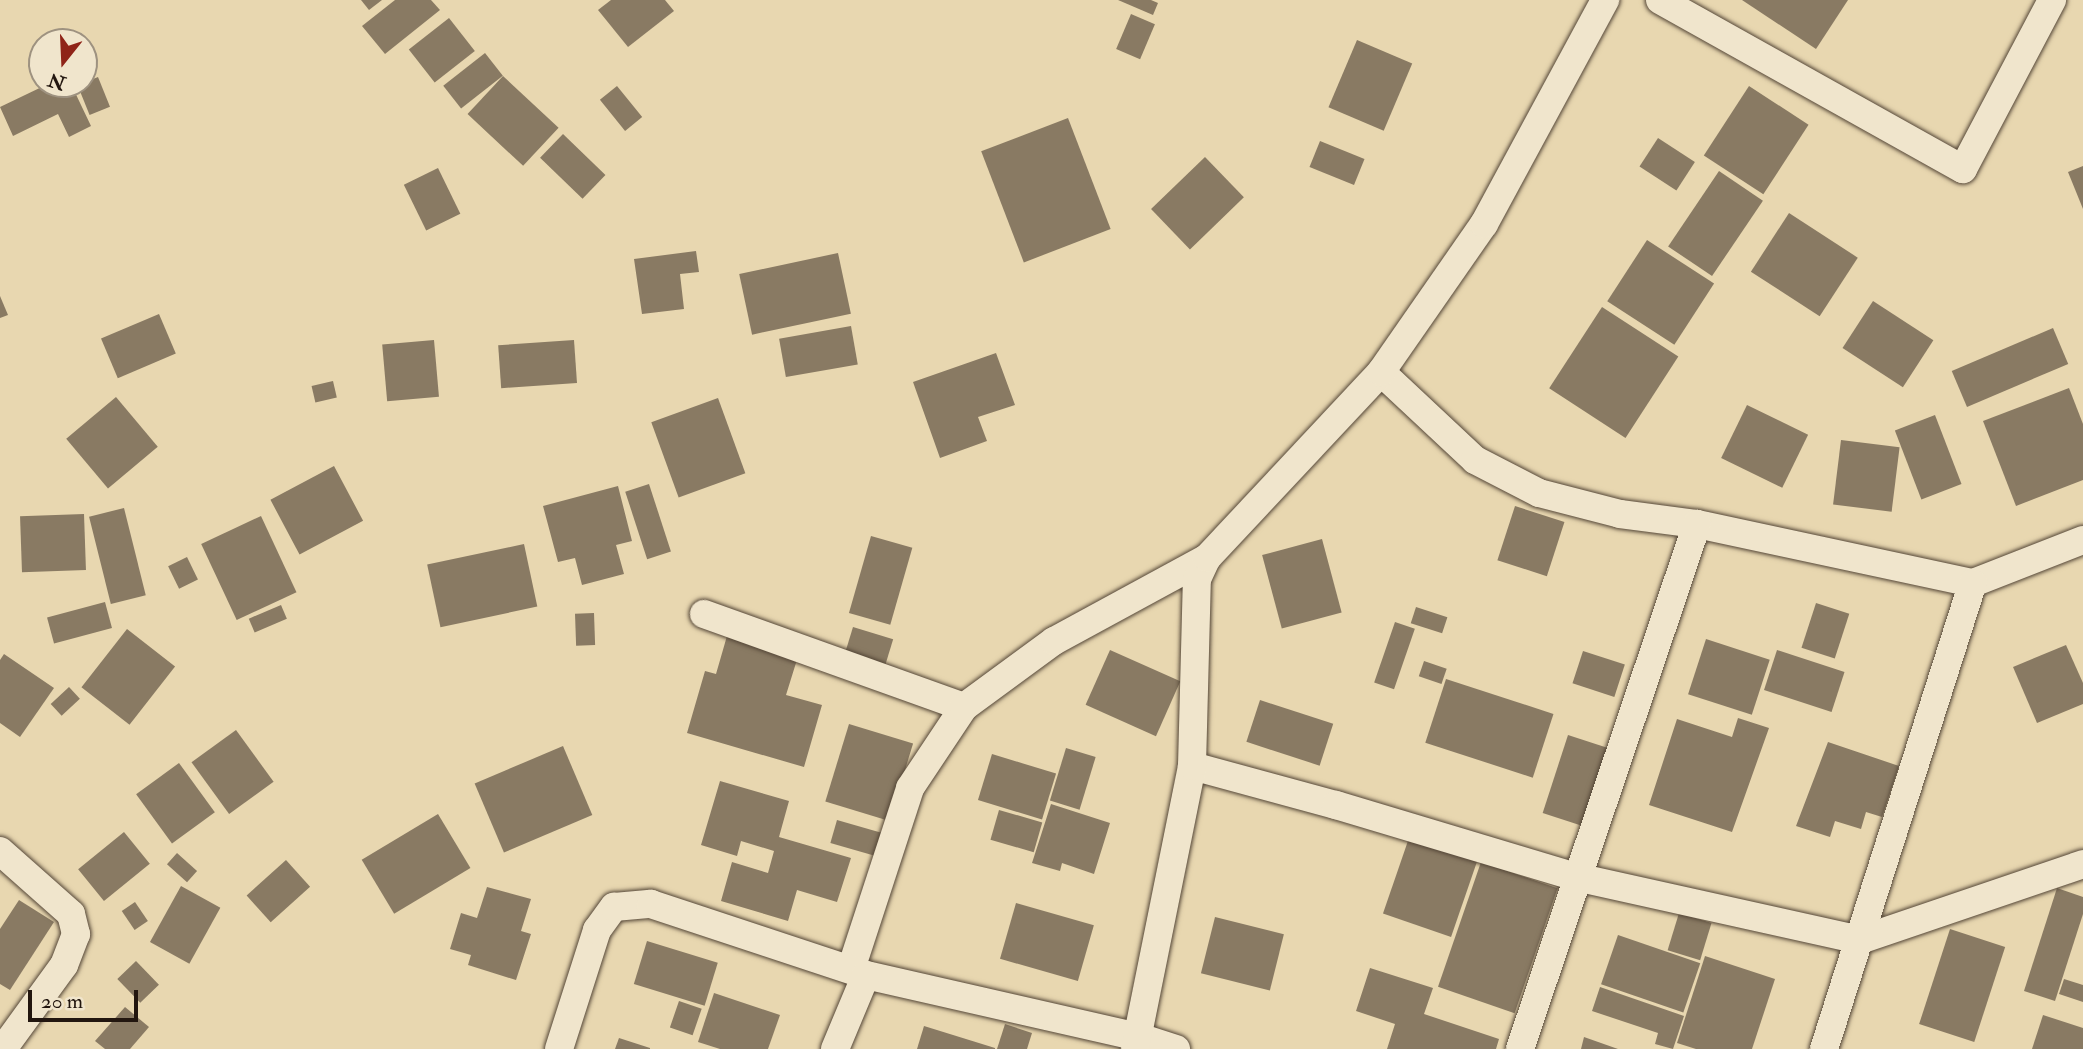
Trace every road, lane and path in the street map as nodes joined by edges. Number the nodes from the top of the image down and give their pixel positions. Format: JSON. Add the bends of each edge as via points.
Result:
{"nodes":[{"id":1,"x":1605,"y":0,"type":"edge"},
{"id":2,"x":1660,"y":0,"type":"edge"},
{"id":3,"x":2052,"y":0,"type":"edge"},
{"id":4,"x":1381,"y":372,"type":"junction"},
{"id":5,"x":1697,"y":524,"type":"junction"},
{"id":6,"x":2083,"y":540,"type":"edge"},
{"id":7,"x":1208,"y":558,"type":"junction"},
{"id":8,"x":1973,"y":583,"type":"junction"},
{"id":9,"x":704,"y":614,"type":"dead end"},
{"id":10,"x":964,"y":706,"type":"junction"},
{"id":11,"x":1192,"y":766,"type":"junction"},
{"id":12,"x":0,"y":851,"type":"edge"},
{"id":13,"x":2083,"y":864,"type":"edge"},
{"id":14,"x":1576,"y":877,"type":"junction"},
{"id":15,"x":1860,"y":940,"type":"junction"},
{"id":16,"x":858,"y":972,"type":"junction"},
{"id":17,"x":1137,"y":1043,"type":"edge"},
{"id":18,"x":3,"y":1049,"type":"edge"},
{"id":19,"x":559,"y":1049,"type":"edge"},
{"id":20,"x":835,"y":1049,"type":"edge"},
{"id":21,"x":1176,"y":1049,"type":"edge"},
{"id":22,"x":1520,"y":1049,"type":"edge"},
{"id":23,"x":1824,"y":1049,"type":"edge"}],
"edges":[{"from":1,"to":4,"type":"street","via":[[1484,224]]},
{"from":2,"to":3,"type":"street","via":[[1963,169]]},
{"from":4,"to":5,"type":"street","via":[[1475,460],[1539,493],[1620,514]]},
{"from":4,"to":7,"type":"street"},
{"from":5,"to":8,"type":"street"},
{"from":5,"to":14,"type":"street"},
{"from":6,"to":8,"type":"street"},
{"from":7,"to":10,"type":"street","via":[[1054,641]]},
{"from":7,"to":11,"type":"street","via":[[1197,579]]},
{"from":8,"to":15,"type":"street"},
{"from":9,"to":10,"type":"street"},
{"from":10,"to":16,"type":"street","via":[[910,788]]},
{"from":11,"to":14,"type":"street"},
{"from":11,"to":17,"type":"street"},
{"from":12,"to":18,"type":"street","via":[[71,914],[76,934],[64,965]]},
{"from":13,"to":15,"type":"street"},
{"from":14,"to":15,"type":"street"},
{"from":14,"to":22,"type":"street"},
{"from":15,"to":23,"type":"street"},
{"from":16,"to":17,"type":"street"},
{"from":16,"to":19,"type":"street","via":[[651,904],[614,907],[597,930]]},
{"from":16,"to":20,"type":"street"},
{"from":17,"to":21,"type":"street"}]}
